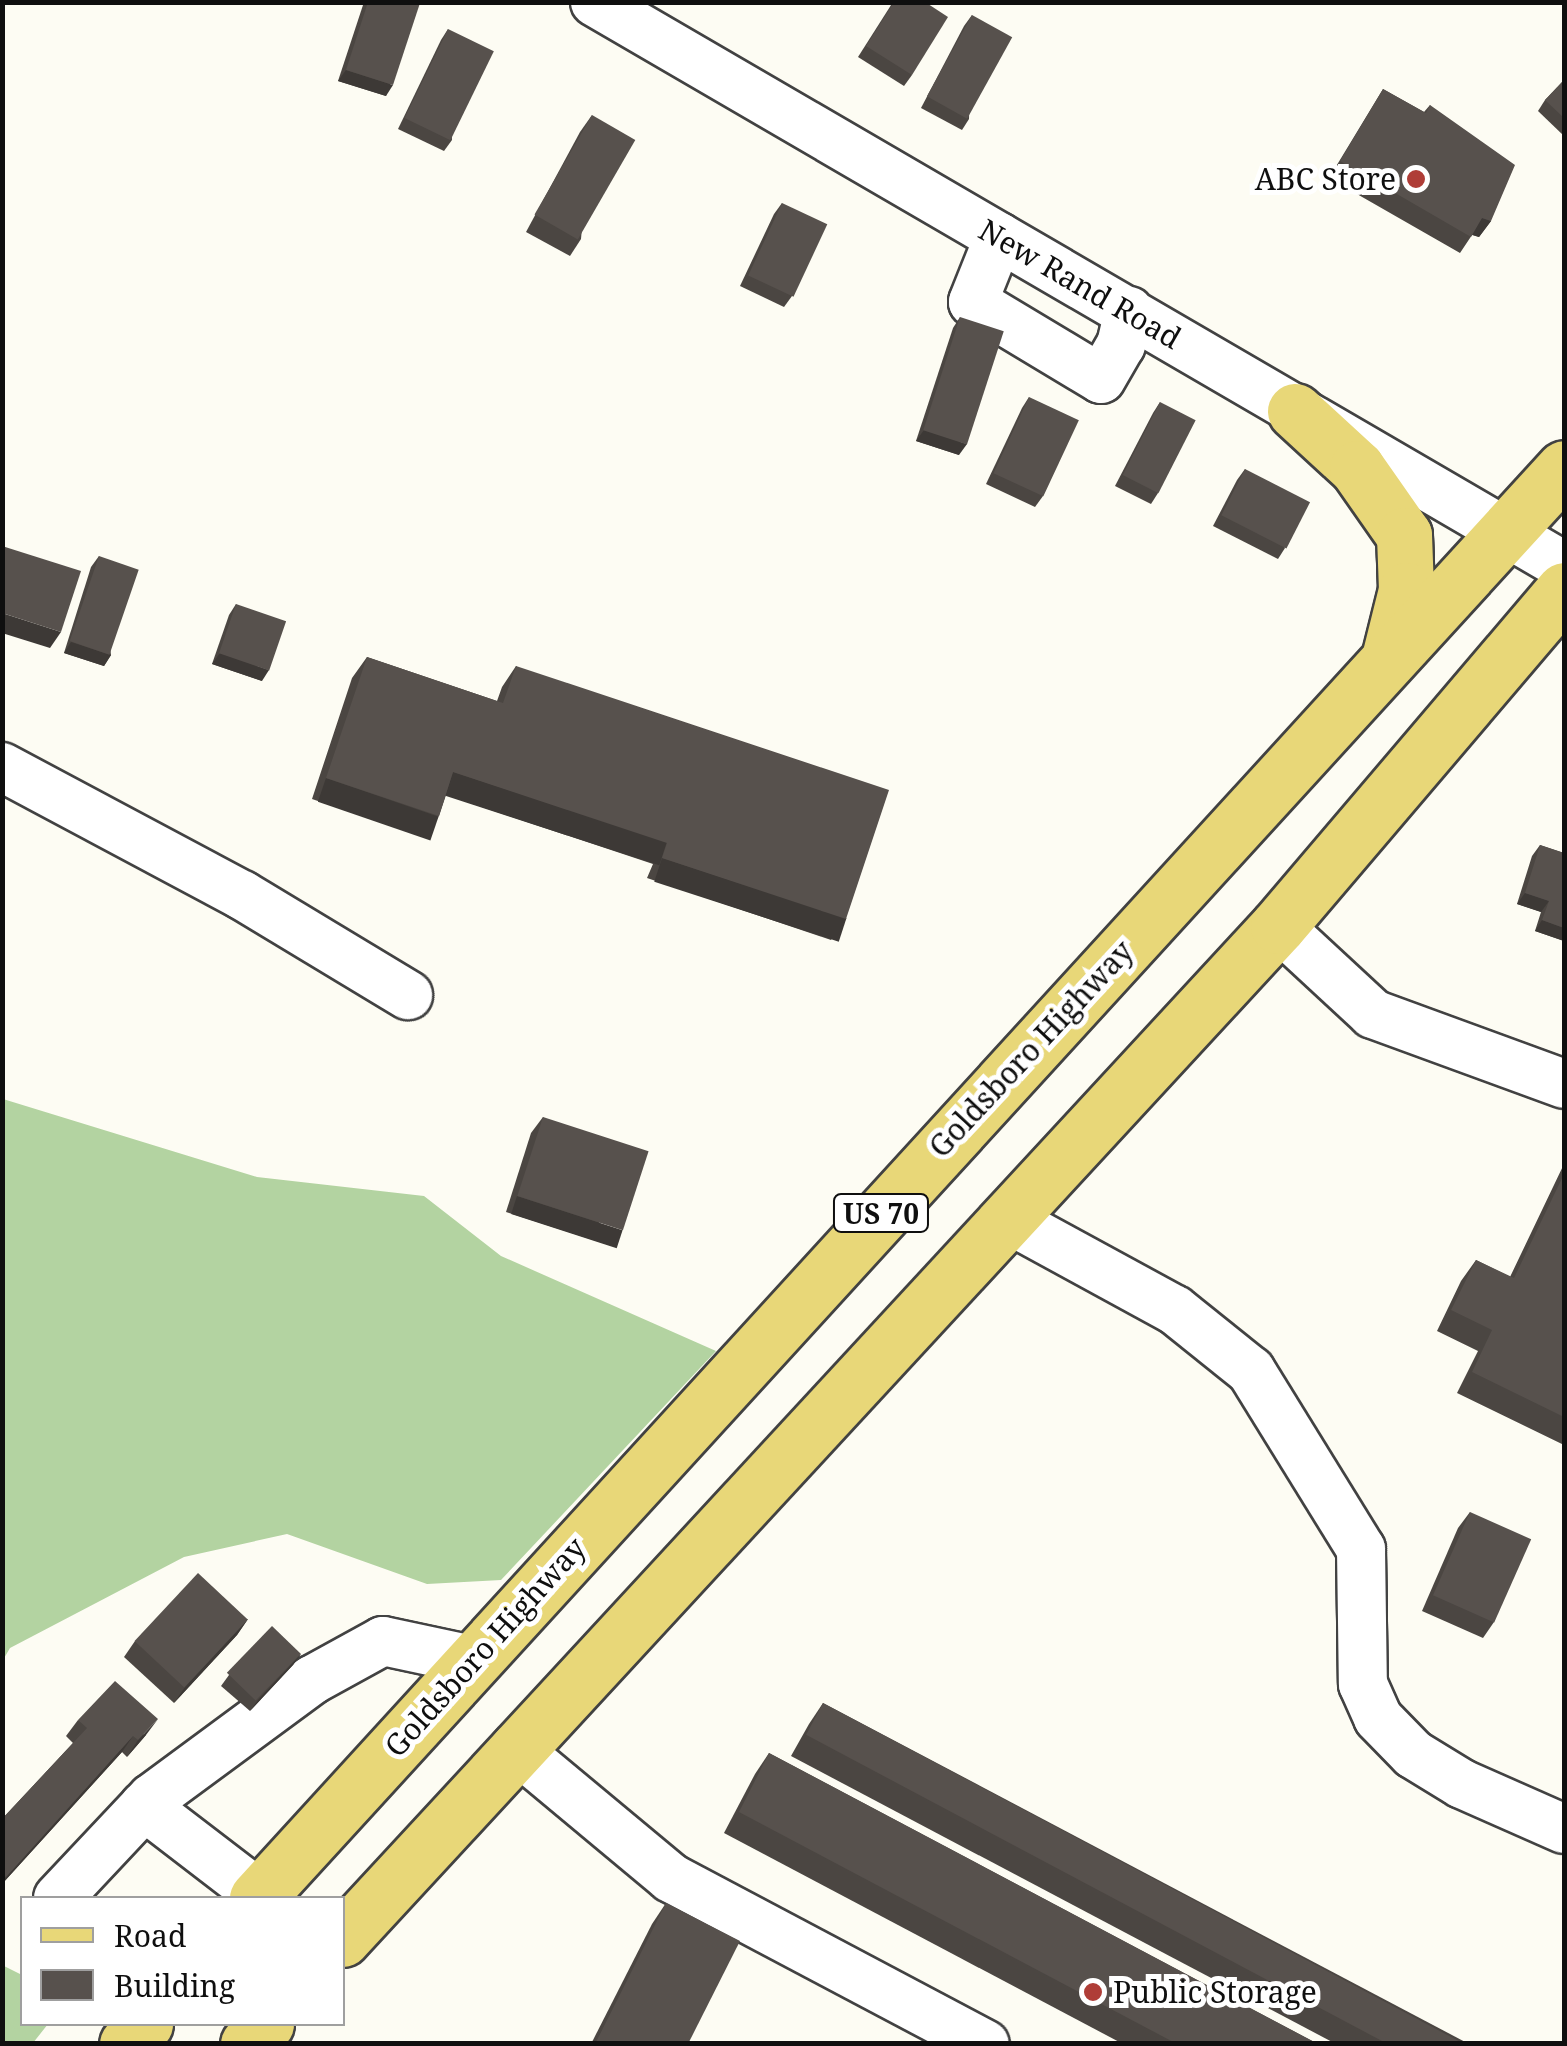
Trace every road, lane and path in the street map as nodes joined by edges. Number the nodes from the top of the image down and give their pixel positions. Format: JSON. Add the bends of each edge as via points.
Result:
{"nodes":[{"id":1,"x":595,"y":2,"type":"edge"},
{"id":2,"x":999,"y":237,"type":"junction"},
{"id":3,"x":1062,"y":272,"type":"junction"},
{"id":4,"x":1129,"y":311,"type":"junction"},
{"id":5,"x":1027,"y":335,"type":"junction"},
{"id":6,"x":1295,"y":411,"type":"junction"},
{"id":7,"x":1564,"y":468,"type":"edge"},
{"id":8,"x":1508,"y":530,"type":"junction"},
{"id":9,"x":1564,"y":566,"type":"edge"},
{"id":10,"x":1564,"y":590,"type":"edge"},
{"id":11,"x":1564,"y":654,"type":"edge"},
{"id":12,"x":1389,"y":660,"type":"junction"},
{"id":13,"x":1436,"y":741,"type":"junction"},
{"id":14,"x":2,"y":767,"type":"edge"},
{"id":15,"x":1278,"y":926,"type":"junction"},
{"id":16,"x":408,"y":996,"type":"dead end"},
{"id":17,"x":1564,"y":1084,"type":"edge"},
{"id":18,"x":1006,"y":1218,"type":"junction"},
{"id":19,"x":472,"y":1660,"type":"junction"},
{"id":20,"x":514,"y":1748,"type":"junction"},
{"id":21,"x":144,"y":1806,"type":"junction"},
{"id":22,"x":1564,"y":1829,"type":"edge"},
{"id":23,"x":62,"y":1896,"type":"edge"},
{"id":24,"x":258,"y":1896,"type":"edge"},
{"id":25,"x":260,"y":1896,"type":"edge"},
{"id":26,"x":345,"y":1936,"type":"edge"},
{"id":27,"x":984,"y":2044,"type":"edge"}],
"edges":[{"from":1,"to":2,"type":"street","name":"New Rand Road"},
{"from":2,"to":3,"type":"street","name":"New Rand Road"},
{"from":2,"to":5,"type":"street","via":[[973,302]]},
{"from":3,"to":4,"type":"street","name":"New Rand Road"},
{"from":3,"to":5,"type":"street"},
{"from":4,"to":5,"type":"street","via":[[1121,344],[1101,379]]},
{"from":4,"to":6,"type":"street","name":"New Rand Road"},
{"from":6,"to":8,"type":"street","name":"New Rand Road"},
{"from":6,"to":12,"type":"main road","via":[[1358,468],[1404,535],[1406,590]]},
{"from":7,"to":8,"type":"main road","name":"Goldsboro Highway","number":"US 70"},
{"from":8,"to":9,"type":"street","name":"New Rand Road"},
{"from":8,"to":12,"type":"main road","name":"Goldsboro Highway","number":"US 70"},
{"from":10,"to":13,"type":"main road","number":"US 70"},
{"from":11,"to":13,"type":"main road"},
{"from":12,"to":19,"type":"main road","name":"Goldsboro Highway","number":"US 70"},
{"from":13,"to":15,"type":"main road","number":"US 70"},
{"from":14,"to":16,"type":"street","via":[[242,895]]},
{"from":15,"to":17,"type":"street","via":[[1373,1014]]},
{"from":15,"to":18,"type":"main road","number":"US 70"},
{"from":18,"to":20,"type":"main road","number":"US 70"},
{"from":18,"to":22,"type":"street","via":[[1174,1310],[1251,1370],[1361,1549],[1363,1684],[1378,1718],[1413,1754],[1462,1784]]},
{"from":19,"to":21,"type":"street","via":[[384,1641],[224,1739]]},
{"from":19,"to":25,"type":"main road","name":"Goldsboro Highway","number":"US 70"},
{"from":20,"to":26,"type":"main road","number":"US 70"},
{"from":20,"to":27,"type":"street","via":[[671,1878]]},
{"from":21,"to":23,"type":"street"},
{"from":21,"to":24,"type":"street"}]}
